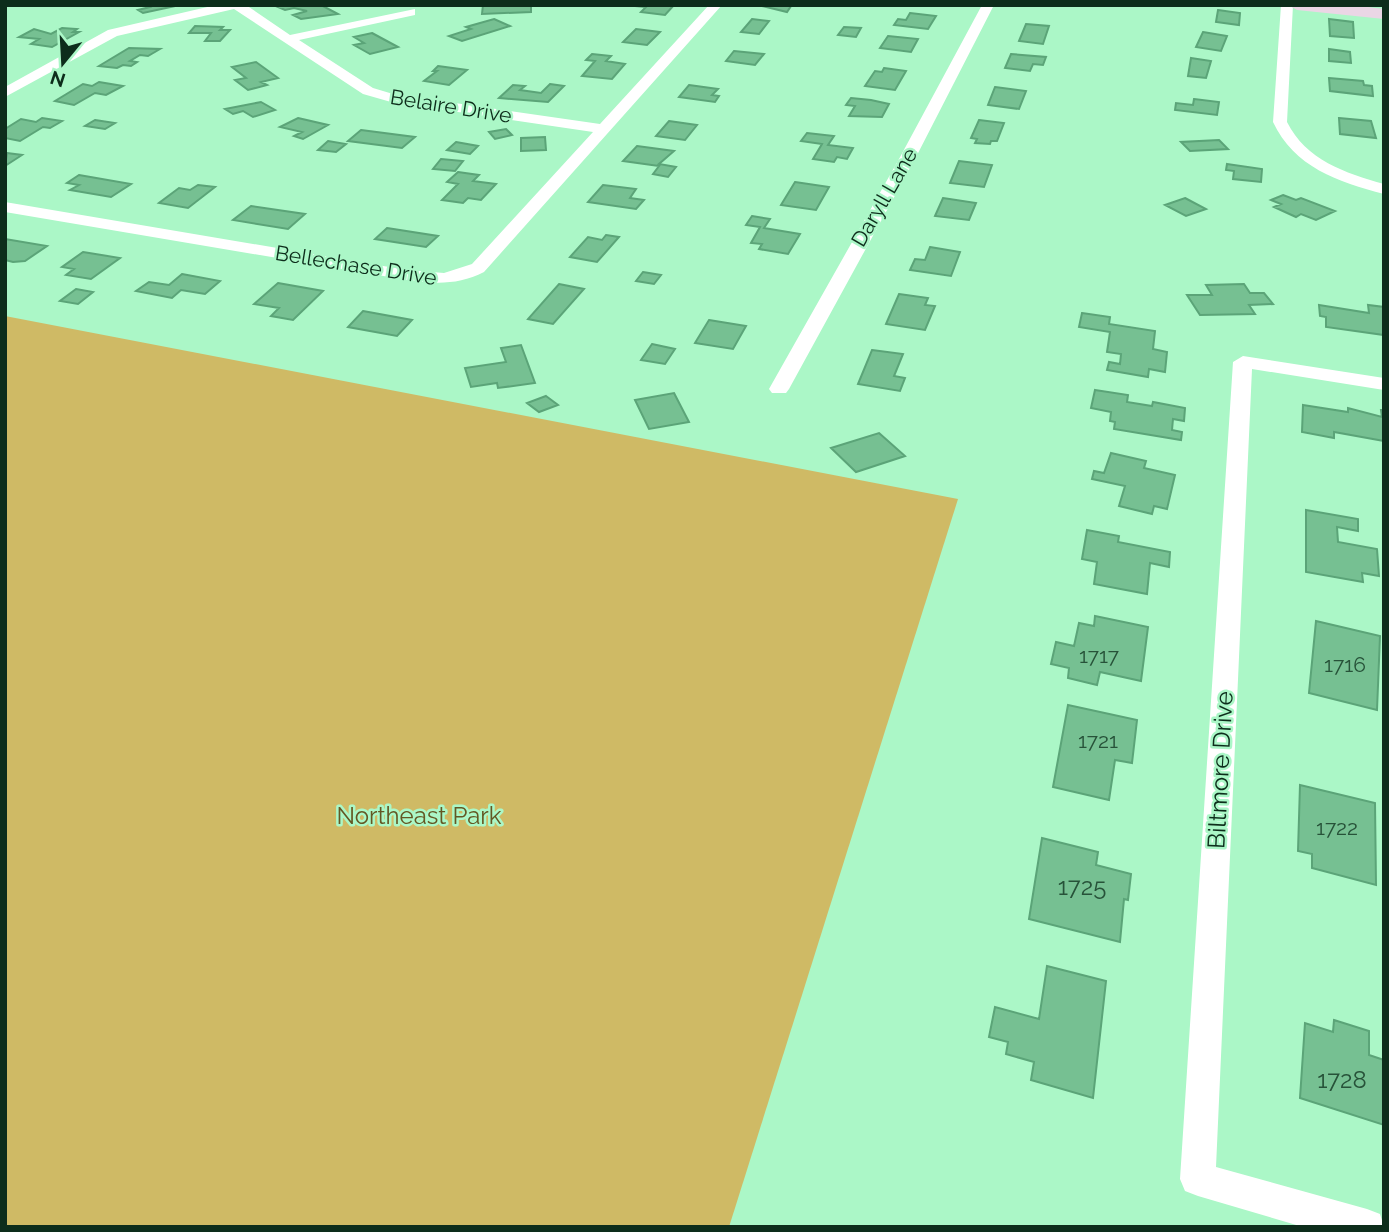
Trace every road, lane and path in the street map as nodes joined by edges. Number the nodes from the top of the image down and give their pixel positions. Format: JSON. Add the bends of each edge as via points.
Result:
{"nodes":[{"id":1,"x":235,"y":5,"type":"edge"},
{"id":2,"x":716,"y":5,"type":"edge"},
{"id":3,"x":988,"y":5,"type":"edge"},
{"id":4,"x":1287,"y":5,"type":"edge"},
{"id":5,"x":1297,"y":5,"type":"edge"},
{"id":6,"x":411,"y":12,"type":"dead end"},
{"id":7,"x":1384,"y":14,"type":"edge"},
{"id":8,"x":288,"y":39,"type":"junction"},
{"id":9,"x":5,"y":93,"type":"edge"},
{"id":10,"x":606,"y":129,"type":"junction"},
{"id":11,"x":1384,"y":189,"type":"edge"},
{"id":12,"x":5,"y":207,"type":"edge"},
{"id":13,"x":1384,"y":384,"type":"edge"},
{"id":14,"x":779,"y":389,"type":"dead end"},
{"id":15,"x":1367,"y":1227,"type":"edge"}],
"edges":[{"from":1,"to":8,"type":"street","name":"Belaire Drive"},
{"from":1,"to":9,"type":"street","via":[[113,33]]},
{"from":2,"to":10,"type":"street","name":"Bellechase Drive"},
{"from":3,"to":14,"type":"street","name":"Daryll Lane"},
{"from":4,"to":11,"type":"street","via":[[1280,122],[1284,134],[1322,166]]},
{"from":5,"to":7,"type":"street"},
{"from":6,"to":8,"type":"street"},
{"from":8,"to":10,"type":"street","name":"Belaire Drive","via":[[368,91],[391,99]]},
{"from":10,"to":12,"type":"street","name":"Bellechase Drive","via":[[478,268],[450,280]]},
{"from":13,"to":15,"type":"street","name":"Biltmore Drive","via":[[1243,362],[1198,1179]]}]}
